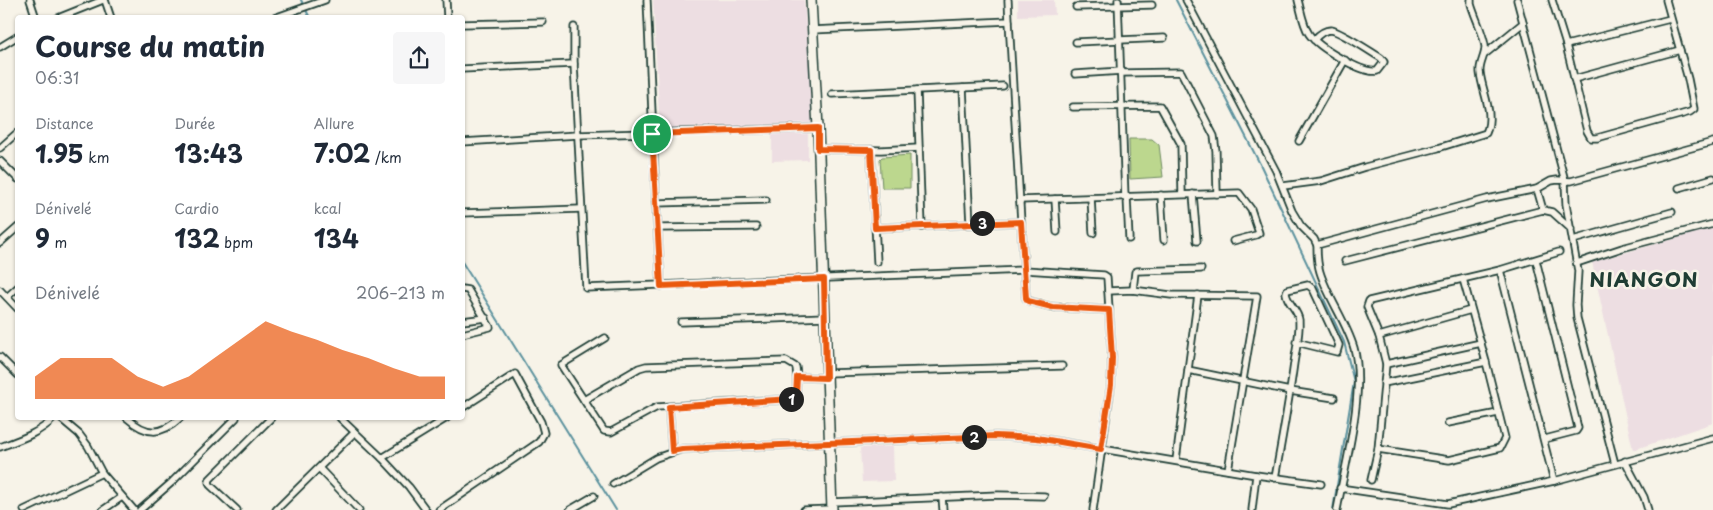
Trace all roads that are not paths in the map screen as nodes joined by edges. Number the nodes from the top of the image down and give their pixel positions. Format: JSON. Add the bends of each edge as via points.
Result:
{"nodes":[{"id":1,"x":30,"y":0,"type":"edge"},
{"id":2,"x":104,"y":0,"type":"edge"},
{"id":3,"x":325,"y":0,"type":"edge"},
{"id":4,"x":446,"y":0,"type":"edge"},
{"id":5,"x":647,"y":0,"type":"edge"},
{"id":6,"x":811,"y":0,"type":"edge"},
{"id":7,"x":1008,"y":0,"type":"edge"},
{"id":8,"x":1186,"y":0,"type":"edge"},
{"id":9,"x":1298,"y":0,"type":"edge"},
{"id":10,"x":1471,"y":0,"type":"edge"},
{"id":11,"x":1517,"y":0,"type":"edge"},
{"id":12,"x":1552,"y":0,"type":"edge"},
{"id":13,"x":1666,"y":0,"type":"edge"},
{"id":14,"x":1119,"y":3,"type":"edge"},
{"id":15,"x":1152,"y":5,"type":"dead end"},
{"id":16,"x":1076,"y":8,"type":"dead end"},
{"id":17,"x":35,"y":15,"type":"edge"},
{"id":18,"x":66,"y":15,"type":"edge"},
{"id":19,"x":110,"y":15,"type":"edge"},
{"id":20,"x":282,"y":15,"type":"edge"},
{"id":21,"x":447,"y":15,"type":"edge"},
{"id":22,"x":1670,"y":19,"type":"junction"},
{"id":23,"x":543,"y":22,"type":"dead end"},
{"id":24,"x":1009,"y":22,"type":"junction"},
{"id":25,"x":1523,"y":23,"type":"junction"},
{"id":26,"x":465,"y":24,"type":"edge"},
{"id":27,"x":574,"y":27,"type":"dead end"},
{"id":28,"x":812,"y":30,"type":"junction"},
{"id":29,"x":15,"y":38,"type":"edge"},
{"id":30,"x":1164,"y":38,"type":"dead end"},
{"id":31,"x":1120,"y":39,"type":"junction"},
{"id":32,"x":1314,"y":40,"type":"junction"},
{"id":33,"x":1076,"y":42,"type":"dead end"},
{"id":34,"x":1566,"y":45,"type":"junction"},
{"id":35,"x":0,"y":46,"type":"edge"},
{"id":36,"x":1680,"y":50,"type":"junction"},
{"id":37,"x":1485,"y":54,"type":"junction"},
{"id":38,"x":1345,"y":60,"type":"junction"},
{"id":39,"x":574,"y":64,"type":"junction"},
{"id":40,"x":465,"y":70,"type":"edge"},
{"id":41,"x":1122,"y":72,"type":"junction"},
{"id":42,"x":1075,"y":74,"type":"dead end"},
{"id":43,"x":1574,"y":79,"type":"junction"},
{"id":44,"x":1003,"y":86,"type":"dead end"},
{"id":45,"x":963,"y":88,"type":"junction"},
{"id":46,"x":917,"y":90,"type":"junction"},
{"id":47,"x":832,"y":94,"type":"dead end"},
{"id":48,"x":1123,"y":106,"type":"junction"},
{"id":49,"x":1073,"y":107,"type":"dead end"},
{"id":50,"x":818,"y":128,"type":"junction"},
{"id":51,"x":652,"y":134,"type":"junction"},
{"id":52,"x":15,"y":135,"type":"edge"},
{"id":53,"x":578,"y":135,"type":"junction"},
{"id":54,"x":465,"y":142,"type":"edge"},
{"id":55,"x":1299,"y":142,"type":"dead end"},
{"id":56,"x":1713,"y":142,"type":"edge"},
{"id":57,"x":0,"y":148,"type":"edge"},
{"id":58,"x":919,"y":148,"type":"junction"},
{"id":59,"x":818,"y":149,"type":"junction"},
{"id":60,"x":871,"y":150,"type":"junction"},
{"id":61,"x":0,"y":161,"type":"edge"},
{"id":62,"x":15,"y":176,"type":"edge"},
{"id":63,"x":1713,"y":178,"type":"edge"},
{"id":64,"x":1565,"y":181,"type":"junction"},
{"id":65,"x":1283,"y":186,"type":"junction"},
{"id":66,"x":1679,"y":188,"type":"dead end"},
{"id":67,"x":1537,"y":189,"type":"junction"},
{"id":68,"x":1182,"y":194,"type":"junction"},
{"id":69,"x":1193,"y":194,"type":"junction"},
{"id":70,"x":1217,"y":194,"type":"junction"},
{"id":71,"x":1161,"y":196,"type":"junction"},
{"id":72,"x":1091,"y":198,"type":"junction"},
{"id":73,"x":1126,"y":198,"type":"junction"},
{"id":74,"x":1055,"y":199,"type":"junction"},
{"id":75,"x":766,"y":200,"type":"dead end"},
{"id":76,"x":1020,"y":200,"type":"junction"},
{"id":77,"x":656,"y":203,"type":"junction"},
{"id":78,"x":581,"y":209,"type":"junction"},
{"id":79,"x":1543,"y":210,"type":"junction"},
{"id":80,"x":465,"y":212,"type":"edge"},
{"id":81,"x":1672,"y":212,"type":"dead end"},
{"id":82,"x":1021,"y":222,"type":"junction"},
{"id":83,"x":970,"y":224,"type":"junction"},
{"id":84,"x":1713,"y":224,"type":"edge"},
{"id":85,"x":756,"y":227,"type":"dead end"},
{"id":86,"x":922,"y":227,"type":"junction"},
{"id":87,"x":658,"y":228,"type":"junction"},
{"id":88,"x":875,"y":228,"type":"junction"},
{"id":89,"x":1571,"y":228,"type":"junction"},
{"id":90,"x":15,"y":230,"type":"edge"},
{"id":91,"x":1057,"y":232,"type":"dead end"},
{"id":92,"x":1092,"y":233,"type":"dead end"},
{"id":93,"x":1129,"y":239,"type":"dead end"},
{"id":94,"x":1164,"y":240,"type":"dead end"},
{"id":95,"x":1573,"y":240,"type":"junction"},
{"id":96,"x":1196,"y":241,"type":"dead end"},
{"id":97,"x":1233,"y":241,"type":"dead end"},
{"id":98,"x":0,"y":243,"type":"edge"},
{"id":99,"x":1317,"y":245,"type":"junction"},
{"id":100,"x":1559,"y":252,"type":"dead end"},
{"id":101,"x":1536,"y":260,"type":"junction"},
{"id":102,"x":1345,"y":261,"type":"dead end"},
{"id":103,"x":877,"y":262,"type":"dead end"},
{"id":104,"x":1577,"y":263,"type":"junction"},
{"id":105,"x":1201,"y":269,"type":"dead end"},
{"id":106,"x":1025,"y":270,"type":"junction"},
{"id":107,"x":1500,"y":270,"type":"junction"},
{"id":108,"x":824,"y":279,"type":"junction"},
{"id":109,"x":1463,"y":279,"type":"junction"},
{"id":110,"x":661,"y":286,"type":"junction"},
{"id":111,"x":15,"y":289,"type":"edge"},
{"id":112,"x":0,"y":290,"type":"edge"},
{"id":113,"x":465,"y":290,"type":"edge"},
{"id":114,"x":1133,"y":290,"type":"junction"},
{"id":115,"x":1108,"y":291,"type":"junction"},
{"id":116,"x":1198,"y":296,"type":"junction"},
{"id":117,"x":7,"y":297,"type":"junction"},
{"id":118,"x":15,"y":306,"type":"edge"},
{"id":119,"x":1109,"y":310,"type":"junction"},
{"id":120,"x":1471,"y":310,"type":"junction"},
{"id":121,"x":825,"y":317,"type":"junction"},
{"id":122,"x":486,"y":318,"type":"junction"},
{"id":123,"x":465,"y":321,"type":"edge"},
{"id":124,"x":681,"y":322,"type":"dead end"},
{"id":125,"x":465,"y":333,"type":"edge"},
{"id":126,"x":1378,"y":336,"type":"junction"},
{"id":127,"x":605,"y":338,"type":"dead end"},
{"id":128,"x":1296,"y":342,"type":"junction"},
{"id":129,"x":1481,"y":343,"type":"junction"},
{"id":130,"x":0,"y":357,"type":"edge"},
{"id":131,"x":1486,"y":362,"type":"junction"},
{"id":132,"x":6,"y":363,"type":"junction"},
{"id":133,"x":1386,"y":364,"type":"junction"},
{"id":134,"x":1062,"y":366,"type":"dead end"},
{"id":135,"x":0,"y":368,"type":"edge"},
{"id":136,"x":1188,"y":370,"type":"junction"},
{"id":137,"x":15,"y":372,"type":"edge"},
{"id":138,"x":826,"y":376,"type":"junction"},
{"id":139,"x":797,"y":377,"type":"junction"},
{"id":140,"x":1244,"y":381,"type":"junction"},
{"id":141,"x":1384,"y":383,"type":"junction"},
{"id":142,"x":1290,"y":391,"type":"junction"},
{"id":143,"x":1334,"y":398,"type":"dead end"},
{"id":144,"x":584,"y":400,"type":"junction"},
{"id":145,"x":465,"y":406,"type":"edge"},
{"id":146,"x":669,"y":407,"type":"junction"},
{"id":147,"x":1498,"y":413,"type":"junction"},
{"id":148,"x":52,"y":420,"type":"edge"},
{"id":149,"x":62,"y":420,"type":"edge"},
{"id":150,"x":130,"y":420,"type":"edge"},
{"id":151,"x":178,"y":420,"type":"edge"},
{"id":152,"x":234,"y":420,"type":"edge"},
{"id":153,"x":269,"y":420,"type":"edge"},
{"id":154,"x":342,"y":420,"type":"edge"},
{"id":155,"x":444,"y":420,"type":"edge"},
{"id":156,"x":1448,"y":423,"type":"dead end"},
{"id":157,"x":354,"y":433,"type":"junction"},
{"id":158,"x":1713,"y":438,"type":"edge"},
{"id":159,"x":1545,"y":439,"type":"junction"},
{"id":160,"x":830,"y":443,"type":"junction"},
{"id":161,"x":0,"y":447,"type":"edge"},
{"id":162,"x":1101,"y":449,"type":"junction"},
{"id":163,"x":1378,"y":449,"type":"junction"},
{"id":164,"x":672,"y":451,"type":"junction"},
{"id":165,"x":382,"y":458,"type":"junction"},
{"id":166,"x":1176,"y":460,"type":"junction"},
{"id":167,"x":1625,"y":461,"type":"junction"},
{"id":168,"x":1615,"y":464,"type":"junction"},
{"id":169,"x":319,"y":468,"type":"junction"},
{"id":170,"x":1228,"y":470,"type":"junction"},
{"id":171,"x":102,"y":473,"type":"junction"},
{"id":172,"x":1256,"y":475,"type":"junction"},
{"id":173,"x":1275,"y":478,"type":"junction"},
{"id":174,"x":1370,"y":480,"type":"dead end"},
{"id":175,"x":1554,"y":481,"type":"junction"},
{"id":176,"x":613,"y":484,"type":"dead end"},
{"id":177,"x":1321,"y":484,"type":"dead end"},
{"id":178,"x":1339,"y":488,"type":"junction"},
{"id":179,"x":594,"y":496,"type":"dead end"},
{"id":180,"x":1044,"y":496,"type":"dead end"},
{"id":181,"x":122,"y":497,"type":"junction"},
{"id":182,"x":942,"y":497,"type":"junction"},
{"id":183,"x":832,"y":507,"type":"edge"},
{"id":184,"x":1448,"y":507,"type":"edge"},
{"id":185,"x":574,"y":509,"type":"edge"},
{"id":186,"x":24,"y":510,"type":"edge"},
{"id":187,"x":103,"y":510,"type":"edge"},
{"id":188,"x":134,"y":510,"type":"edge"},
{"id":189,"x":140,"y":510,"type":"edge"},
{"id":190,"x":237,"y":510,"type":"edge"},
{"id":191,"x":276,"y":510,"type":"edge"},
{"id":192,"x":358,"y":510,"type":"edge"},
{"id":193,"x":426,"y":510,"type":"edge"},
{"id":194,"x":440,"y":510,"type":"edge"},
{"id":195,"x":804,"y":510,"type":"edge"},
{"id":196,"x":943,"y":510,"type":"edge"},
{"id":197,"x":1093,"y":510,"type":"edge"},
{"id":198,"x":1252,"y":510,"type":"edge"},
{"id":199,"x":1337,"y":510,"type":"edge"},
{"id":200,"x":1648,"y":510,"type":"edge"}],
"edges":[{"from":1,"to":17,"type":"street"},
{"from":2,"to":18,"type":"street"},
{"from":2,"to":19,"type":"street"},
{"from":3,"to":20,"type":"street"},
{"from":4,"to":21,"type":"street"},
{"from":5,"to":51,"type":"street"},
{"from":6,"to":28,"type":"street"},
{"from":7,"to":24,"type":"street"},
{"from":8,"to":65,"type":"street"},
{"from":9,"to":32,"type":"street","via":[[1307,31]]},
{"from":10,"to":37,"type":"street"},
{"from":11,"to":25,"type":"street"},
{"from":12,"to":34,"type":"street"},
{"from":13,"to":22,"type":"street"},
{"from":14,"to":15,"type":"street"},
{"from":14,"to":16,"type":"street"},
{"from":14,"to":31,"type":"street"},
{"from":22,"to":34,"type":"street"},
{"from":22,"to":36,"type":"street"},
{"from":23,"to":26,"type":"street"},
{"from":24,"to":28,"type":"street"},
{"from":24,"to":76,"type":"street"},
{"from":25,"to":37,"type":"street"},
{"from":25,"to":64,"type":"street"},
{"from":27,"to":39,"type":"street"},
{"from":28,"to":50,"type":"street"},
{"from":29,"to":35,"type":"street"},
{"from":30,"to":31,"type":"street"},
{"from":31,"to":33,"type":"street"},
{"from":31,"to":41,"type":"street"},
{"from":32,"to":38,"type":"street"},
{"from":32,"to":38,"type":"street","via":[[1321,33],[1332,30],[1384,62],[1377,71],[1370,72]]},
{"from":34,"to":43,"type":"street"},
{"from":36,"to":43,"type":"street"},
{"from":36,"to":43,"type":"street","via":[[1695,107],[1690,112],[1597,138],[1590,138],[1586,131]]},
{"from":37,"to":65,"type":"street","via":[[1480,70],[1490,125],[1486,134],[1320,181]]},
{"from":38,"to":55,"type":"street"},
{"from":39,"to":40,"type":"street"},
{"from":39,"to":53,"type":"street"},
{"from":41,"to":42,"type":"street"},
{"from":41,"to":48,"type":"street"},
{"from":41,"to":70,"type":"street","via":[[1181,72],[1214,136]]},
{"from":44,"to":45,"type":"street"},
{"from":45,"to":46,"type":"street"},
{"from":45,"to":83,"type":"street"},
{"from":46,"to":47,"type":"street"},
{"from":46,"to":58,"type":"street"},
{"from":48,"to":49,"type":"street"},
{"from":48,"to":68,"type":"street","via":[[1160,106],[1164,110],[1181,144]]},
{"from":48,"to":73,"type":"street"},
{"from":50,"to":51,"type":"street"},
{"from":50,"to":59,"type":"street"},
{"from":51,"to":53,"type":"street"},
{"from":51,"to":77,"type":"street"},
{"from":52,"to":57,"type":"street"},
{"from":53,"to":54,"type":"street"},
{"from":53,"to":78,"type":"street"},
{"from":56,"to":64,"type":"street"},
{"from":58,"to":60,"type":"street"},
{"from":58,"to":86,"type":"street"},
{"from":59,"to":60,"type":"street"},
{"from":59,"to":108,"type":"street"},
{"from":60,"to":88,"type":"street"},
{"from":61,"to":62,"type":"street"},
{"from":63,"to":66,"type":"street"},
{"from":64,"to":67,"type":"street","via":[[1552,181]]},
{"from":64,"to":89,"type":"street"},
{"from":65,"to":99,"type":"street","via":[[1292,211]]},
{"from":67,"to":79,"type":"street"},
{"from":67,"to":99,"type":"street","via":[[1486,199]]},
{"from":68,"to":69,"type":"street"},
{"from":68,"to":71,"type":"street"},
{"from":69,"to":70,"type":"street"},
{"from":69,"to":96,"type":"street"},
{"from":70,"to":97,"type":"street","via":[[1242,195],[1258,228],[1256,235]]},
{"from":71,"to":73,"type":"street"},
{"from":71,"to":94,"type":"street"},
{"from":72,"to":73,"type":"street"},
{"from":72,"to":74,"type":"street"},
{"from":72,"to":92,"type":"street"},
{"from":73,"to":93,"type":"street"},
{"from":74,"to":76,"type":"street"},
{"from":74,"to":91,"type":"street"},
{"from":75,"to":77,"type":"street"},
{"from":76,"to":82,"type":"street"},
{"from":77,"to":87,"type":"street"},
{"from":78,"to":80,"type":"street"},
{"from":78,"to":110,"type":"street","via":[[586,288]]},
{"from":79,"to":89,"type":"street","via":[[1552,212]]},
{"from":79,"to":102,"type":"street"},
{"from":81,"to":95,"type":"street"},
{"from":82,"to":83,"type":"street"},
{"from":82,"to":106,"type":"street"},
{"from":83,"to":86,"type":"street"},
{"from":84,"to":104,"type":"street"},
{"from":85,"to":87,"type":"street"},
{"from":86,"to":88,"type":"street"},
{"from":87,"to":110,"type":"street"},
{"from":88,"to":103,"type":"street"},
{"from":89,"to":95,"type":"street"},
{"from":90,"to":98,"type":"street"},
{"from":95,"to":104,"type":"street"},
{"from":99,"to":178,"type":"street","via":[[1319,270],[1345,324],[1354,348],[1358,373],[1354,421]]},
{"from":100,"to":101,"type":"street"},
{"from":101,"to":107,"type":"street"},
{"from":101,"to":159,"type":"street","via":[[1578,428]]},
{"from":104,"to":168,"type":"street","via":[[1578,318]]},
{"from":105,"to":114,"type":"street","via":[[1137,271]]},
{"from":106,"to":108,"type":"street"},
{"from":106,"to":115,"type":"street","via":[[1104,275]]},
{"from":106,"to":119,"type":"street","via":[[1026,298],[1033,304]]},
{"from":107,"to":109,"type":"street"},
{"from":107,"to":159,"type":"street"},
{"from":108,"to":110,"type":"street"},
{"from":108,"to":121,"type":"street"},
{"from":109,"to":120,"type":"street"},
{"from":109,"to":126,"type":"street","via":[[1369,301],[1367,307]]},
{"from":111,"to":117,"type":"street"},
{"from":112,"to":117,"type":"street"},
{"from":113,"to":122,"type":"street"},
{"from":114,"to":115,"type":"street"},
{"from":114,"to":116,"type":"street"},
{"from":115,"to":119,"type":"street"},
{"from":116,"to":136,"type":"street"},
{"from":116,"to":140,"type":"street","via":[[1257,296]]},
{"from":117,"to":118,"type":"street"},
{"from":119,"to":162,"type":"street","via":[[1111,385]]},
{"from":120,"to":126,"type":"street"},
{"from":120,"to":129,"type":"street"},
{"from":121,"to":124,"type":"street"},
{"from":121,"to":138,"type":"street"},
{"from":122,"to":123,"type":"street"},
{"from":122,"to":125,"type":"street","via":[[490,327]]},
{"from":126,"to":133,"type":"street"},
{"from":127,"to":144,"type":"street","via":[[561,365]]},
{"from":128,"to":128,"type":"street","via":[[1299,318],[1286,299],[1286,293],[1308,285],[1313,289],[1339,345],[1336,352]]},
{"from":128,"to":142,"type":"street"},
{"from":129,"to":131,"type":"street"},
{"from":129,"to":133,"type":"street"},
{"from":130,"to":132,"type":"street"},
{"from":131,"to":141,"type":"street"},
{"from":131,"to":147,"type":"street"},
{"from":132,"to":135,"type":"street"},
{"from":132,"to":137,"type":"street"},
{"from":133,"to":141,"type":"street"},
{"from":134,"to":138,"type":"street"},
{"from":136,"to":140,"type":"street"},
{"from":136,"to":166,"type":"street"},
{"from":138,"to":139,"type":"street"},
{"from":138,"to":160,"type":"street"},
{"from":139,"to":144,"type":"street","via":[[796,367],[786,361],[646,366]]},
{"from":139,"to":146,"type":"street","via":[[796,395],[792,399]]},
{"from":140,"to":142,"type":"street"},
{"from":140,"to":170,"type":"street"},
{"from":141,"to":163,"type":"street"},
{"from":142,"to":143,"type":"street"},
{"from":142,"to":173,"type":"street"},
{"from":144,"to":146,"type":"street","via":[[607,433],[657,407]]},
{"from":145,"to":194,"type":"street","via":[[515,374],[544,433],[539,442]]},
{"from":146,"to":164,"type":"street"},
{"from":147,"to":156,"type":"street"},
{"from":147,"to":163,"type":"street","via":[[1504,438],[1500,448],[1449,460]]},
{"from":148,"to":161,"type":"street","via":[[37,432]]},
{"from":149,"to":171,"type":"street","via":[[88,446]]},
{"from":150,"to":151,"type":"street","via":[[144,430],[156,431]]},
{"from":152,"to":189,"type":"street"},
{"from":153,"to":190,"type":"street","via":[[210,479],[210,485]]},
{"from":154,"to":157,"type":"street"},
{"from":155,"to":165,"type":"street"},
{"from":157,"to":165,"type":"street"},
{"from":157,"to":169,"type":"street"},
{"from":158,"to":167,"type":"street"},
{"from":159,"to":175,"type":"street"},
{"from":160,"to":162,"type":"street","via":[[996,436],[1037,438]]},
{"from":160,"to":164,"type":"street"},
{"from":160,"to":183,"type":"street"},
{"from":162,"to":166,"type":"street"},
{"from":162,"to":197,"type":"street"},
{"from":163,"to":174,"type":"street"},
{"from":164,"to":176,"type":"street"},
{"from":165,"to":193,"type":"street"},
{"from":166,"to":170,"type":"street"},
{"from":167,"to":168,"type":"street"},
{"from":167,"to":200,"type":"street"},
{"from":168,"to":175,"type":"street"},
{"from":169,"to":191,"type":"street"},
{"from":169,"to":192,"type":"street"},
{"from":170,"to":172,"type":"street"},
{"from":171,"to":181,"type":"street"},
{"from":171,"to":186,"type":"street"},
{"from":172,"to":173,"type":"street"},
{"from":172,"to":198,"type":"street"},
{"from":173,"to":177,"type":"street"},
{"from":175,"to":184,"type":"street"},
{"from":178,"to":184,"type":"street"},
{"from":178,"to":199,"type":"street"},
{"from":179,"to":185,"type":"street"},
{"from":180,"to":182,"type":"street"},
{"from":181,"to":187,"type":"street"},
{"from":181,"to":188,"type":"street"},
{"from":182,"to":183,"type":"street"},
{"from":182,"to":196,"type":"street"},
{"from":183,"to":195,"type":"street"}]}
